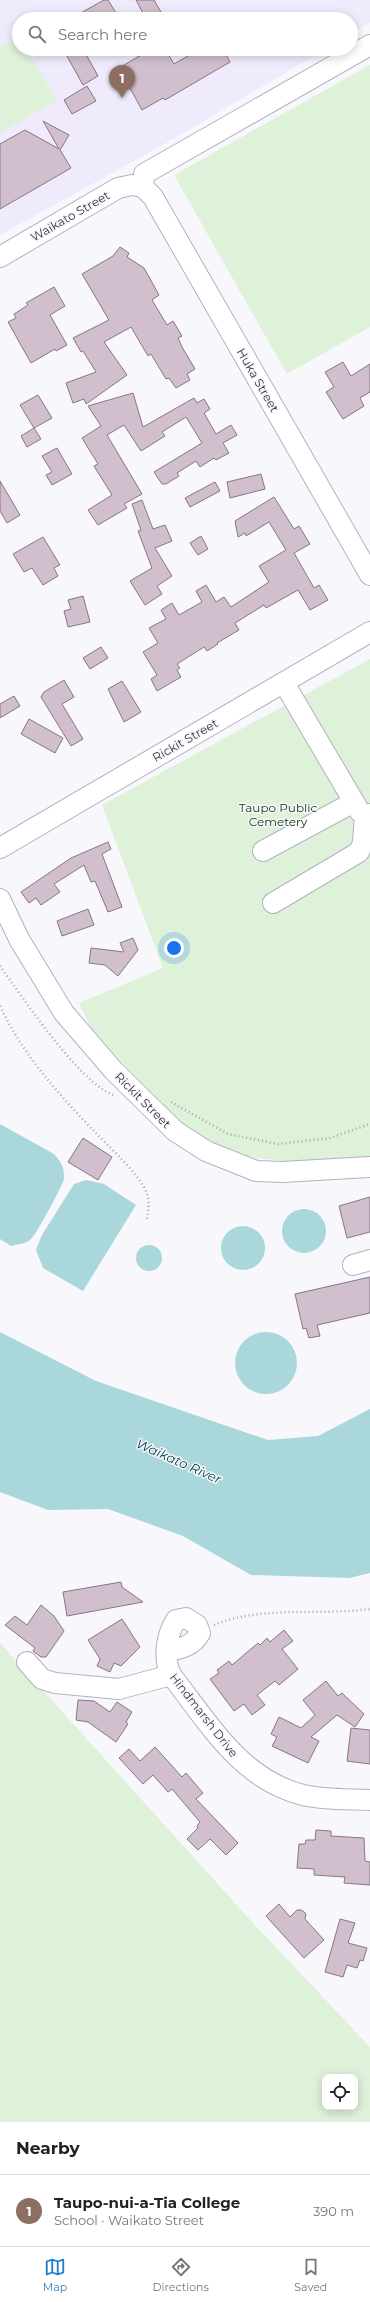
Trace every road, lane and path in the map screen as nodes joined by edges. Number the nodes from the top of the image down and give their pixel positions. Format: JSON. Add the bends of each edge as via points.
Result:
{"nodes":[{"id":1,"x":370,"y":45,"type":"edge"},
{"id":2,"x":358,"y":52,"type":"edge"},
{"id":3,"x":351,"y":56,"type":"edge"},
{"id":4,"x":143,"y":187,"type":"junction"},
{"id":5,"x":0,"y":257,"type":"edge"},
{"id":6,"x":370,"y":574,"type":"edge"},
{"id":7,"x":370,"y":632,"type":"edge"},
{"id":8,"x":284,"y":683,"type":"junction"},
{"id":9,"x":363,"y":810,"type":"edge"},
{"id":10,"x":0,"y":848,"type":"edge"},
{"id":11,"x":263,"y":851,"type":"dead end"},
{"id":12,"x":0,"y":899,"type":"edge"},
{"id":13,"x":273,"y":903,"type":"dead end"},
{"id":14,"x":0,"y":966,"type":"edge"},
{"id":15,"x":0,"y":1006,"type":"edge"},
{"id":16,"x":116,"y":1096,"type":"dead end"},
{"id":17,"x":168,"y":1100,"type":"dead end"},
{"id":18,"x":370,"y":1124,"type":"edge"},
{"id":19,"x":370,"y":1167,"type":"edge"},
{"id":20,"x":147,"y":1219,"type":"dead end"},
{"id":21,"x":370,"y":1609,"type":"edge"},
{"id":22,"x":200,"y":1630,"type":"junction"},
{"id":23,"x":168,"y":1650,"type":"junction"},
{"id":24,"x":27,"y":1662,"type":"dead end"},
{"id":25,"x":171,"y":1675,"type":"junction"},
{"id":26,"x":370,"y":1800,"type":"edge"}],
"edges":[{"from":1,"to":2,"type":"street"},
{"from":3,"to":4,"type":"street","via":[[144,174]]},
{"from":4,"to":5,"type":"street","name":"Waikato Street","via":[[132,185],[118,188]]},
{"from":4,"to":6,"type":"street","name":"Huka Street","via":[[153,197]]},
{"from":7,"to":8,"type":"street","name":"Rickit Street"},
{"from":8,"to":9,"type":"street"},
{"from":8,"to":10,"type":"street","name":"Rickit Street"},
{"from":9,"to":11,"type":"street"},
{"from":9,"to":13,"type":"street","via":[[363,843],[359,852]]},
{"from":12,"to":19,"type":"street","name":"Rickit Street","via":[[19,939],[64,1013],[114,1071],[175,1131],[206,1151],[256,1171]]},
{"from":14,"to":16,"type":"path","via":[[48,1032],[78,1066],[103,1091]]},
{"from":15,"to":20,"type":"path","via":[[13,1032],[53,1088],[133,1172],[150,1200]]},
{"from":17,"to":18,"type":"path","via":[[228,1134],[278,1144],[330,1138]]},
{"from":21,"to":22,"type":"path","via":[[292,1611],[228,1619]]},
{"from":22,"to":23,"type":"street","via":[[198,1638],[193,1642],[175,1650]]},
{"from":22,"to":23,"type":"street","name":"Hindmarsh Drive","via":[[192,1620],[176,1620],[168,1635]]},
{"from":23,"to":25,"type":"street","name":"Hindmarsh Drive","via":[[166,1665]]},
{"from":24,"to":25,"type":"street","via":[[42,1679],[55,1683],[119,1689]]},
{"from":25,"to":26,"type":"street","name":"Hindmarsh Drive","via":[[235,1756],[256,1775],[278,1787],[305,1796]]}]}
